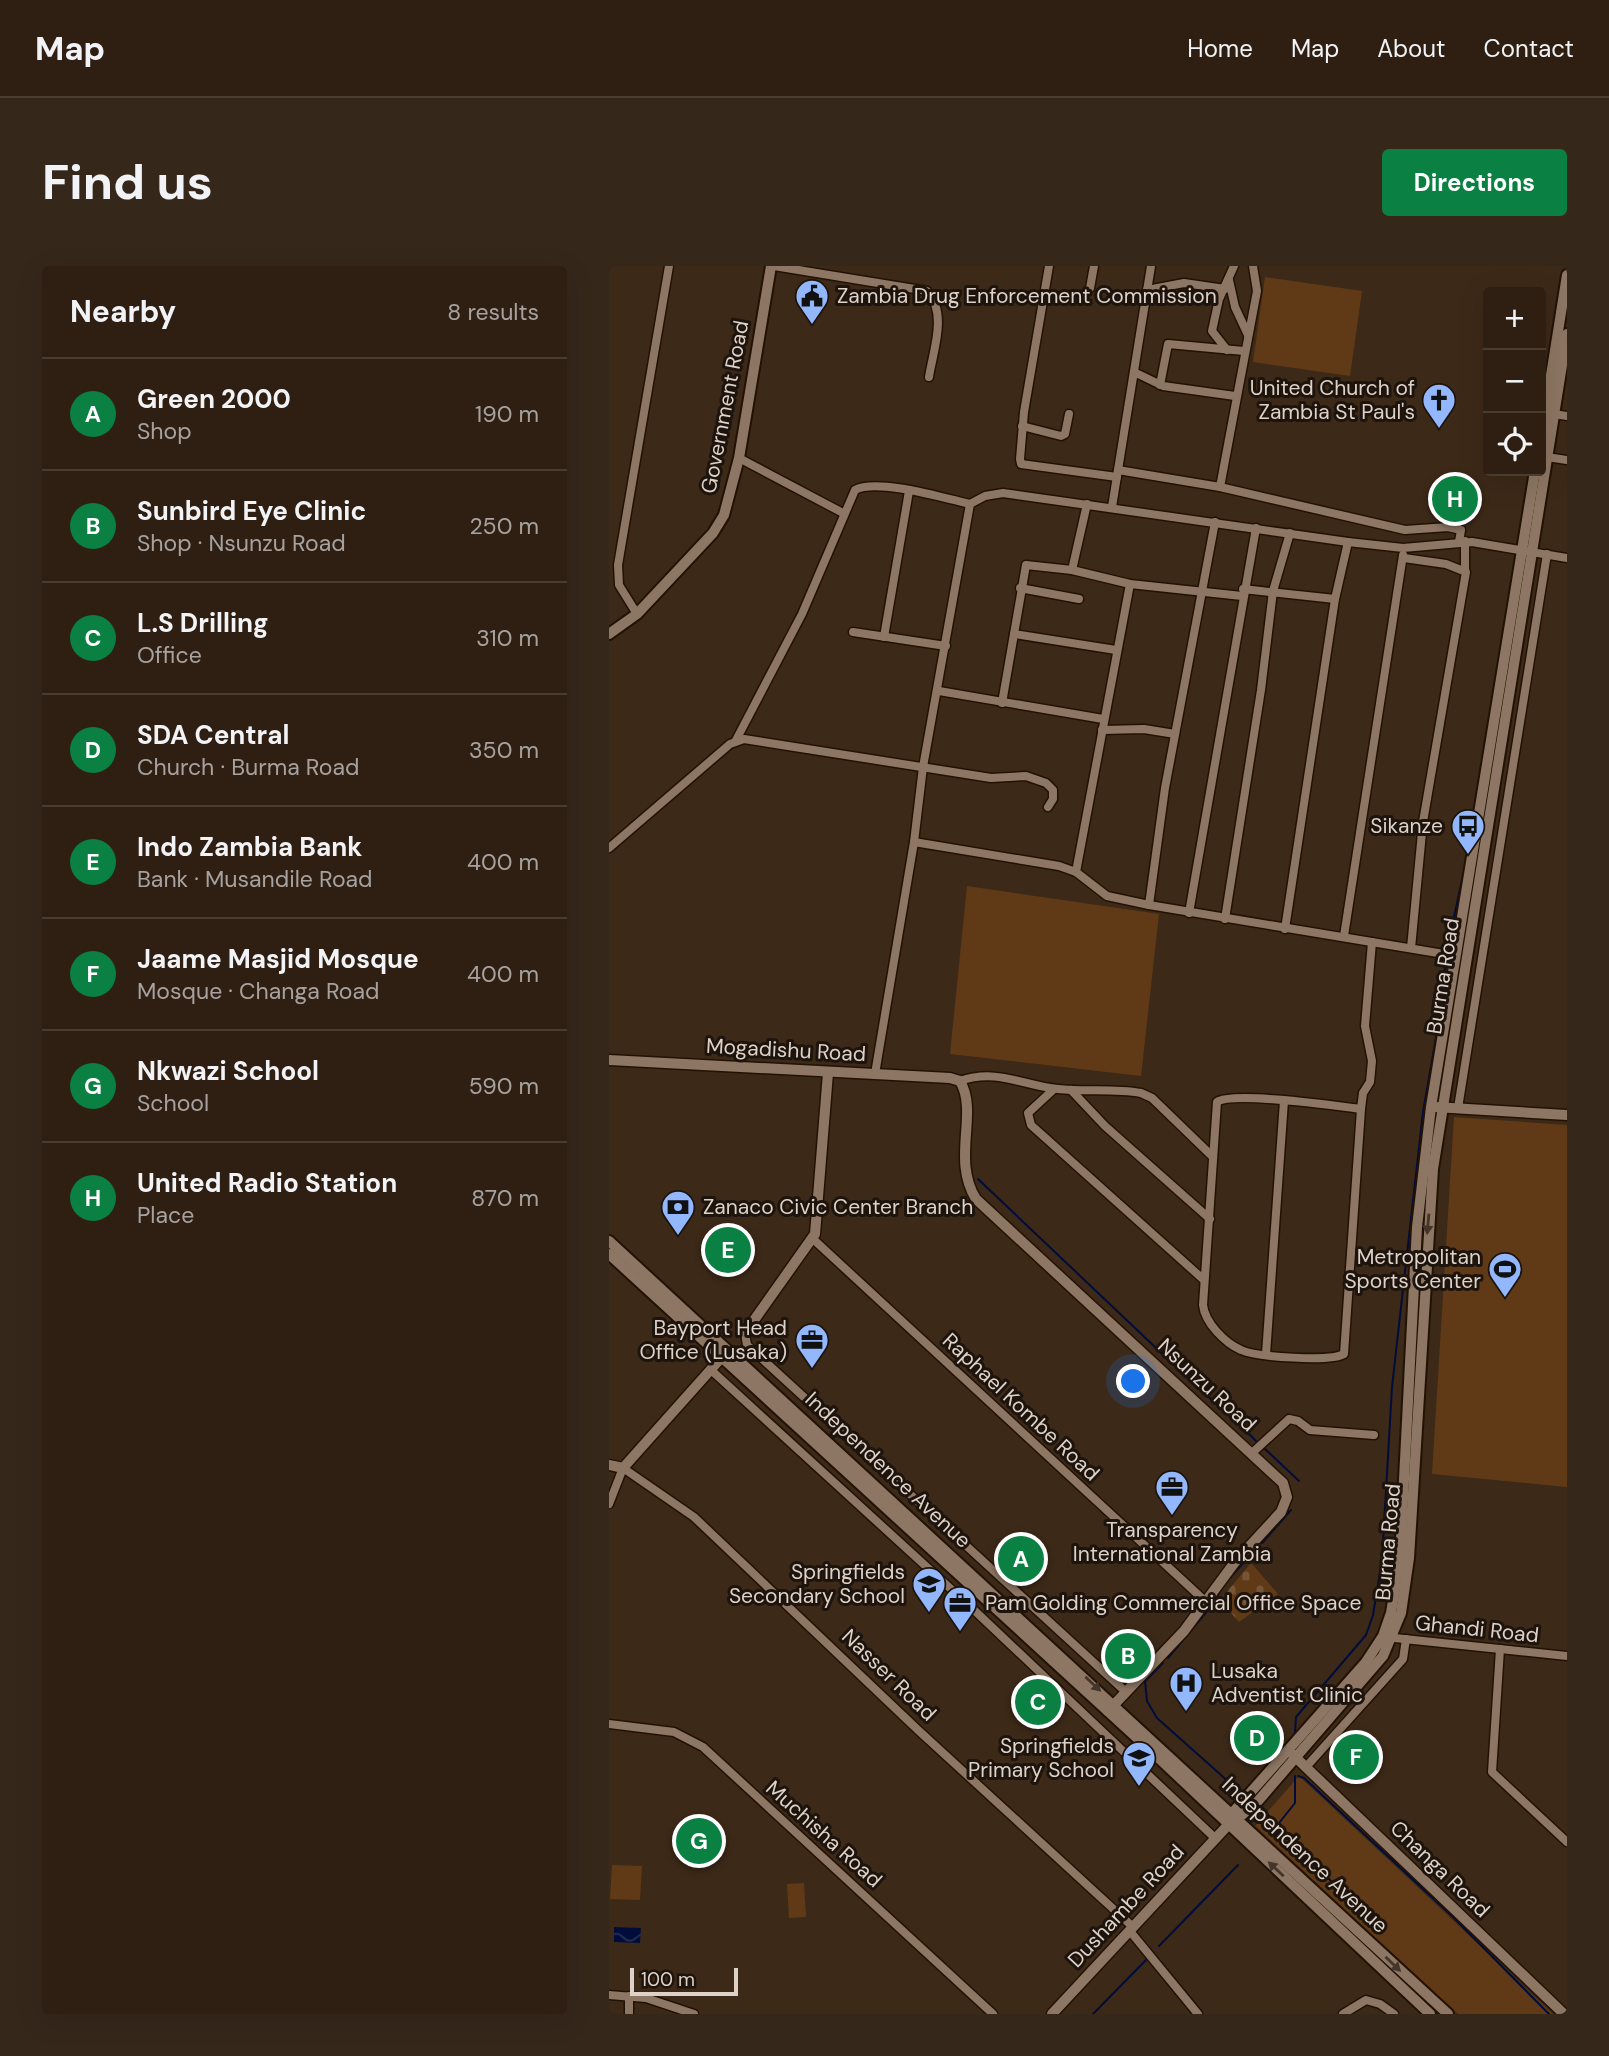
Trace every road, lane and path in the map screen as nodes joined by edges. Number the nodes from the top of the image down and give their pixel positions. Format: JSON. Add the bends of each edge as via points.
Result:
{"nodes":[{"id":1,"x":669,"y":266,"type":"edge"},
{"id":2,"x":772,"y":266,"type":"edge"},
{"id":3,"x":1049,"y":266,"type":"edge"},
{"id":4,"x":1094,"y":266,"type":"edge"},
{"id":5,"x":1151,"y":266,"type":"edge"},
{"id":6,"x":1234,"y":266,"type":"edge"},
{"id":7,"x":1253,"y":266,"type":"edge"},
{"id":8,"x":1567,"y":275,"type":"edge"},
{"id":9,"x":1229,"y":280,"type":"junction"},
{"id":10,"x":1090,"y":288,"type":"dead end"},
{"id":11,"x":1225,"y":289,"type":"junction"},
{"id":12,"x":1147,"y":290,"type":"junction"},
{"id":13,"x":1567,"y":334,"type":"edge"},
{"id":14,"x":1248,"y":335,"type":"junction"},
{"id":15,"x":1227,"y":350,"type":"junction"},
{"id":16,"x":1244,"y":351,"type":"junction"},
{"id":17,"x":1134,"y":372,"type":"junction"},
{"id":18,"x":929,"y":377,"type":"dead end"},
{"id":19,"x":1160,"y":386,"type":"junction"},
{"id":20,"x":1235,"y":397,"type":"junction"},
{"id":21,"x":1545,"y":413,"type":"edge"},
{"id":22,"x":1069,"y":414,"type":"dead end"},
{"id":23,"x":1554,"y":414,"type":"junction"},
{"id":24,"x":1567,"y":416,"type":"edge"},
{"id":25,"x":1022,"y":426,"type":"junction"},
{"id":26,"x":1547,"y":457,"type":"junction"},
{"id":27,"x":739,"y":458,"type":"junction"},
{"id":28,"x":1567,"y":460,"type":"edge"},
{"id":29,"x":1117,"y":473,"type":"junction"},
{"id":30,"x":1534,"y":476,"type":"edge"},
{"id":31,"x":1220,"y":487,"type":"junction"},
{"id":32,"x":909,"y":491,"type":"junction"},
{"id":33,"x":970,"y":504,"type":"junction"},
{"id":34,"x":1087,"y":504,"type":"junction"},
{"id":35,"x":1112,"y":507,"type":"junction"},
{"id":36,"x":843,"y":513,"type":"junction"},
{"id":37,"x":1215,"y":522,"type":"junction"},
{"id":38,"x":1256,"y":528,"type":"junction"},
{"id":39,"x":1290,"y":533,"type":"junction"},
{"id":40,"x":1462,"y":541,"type":"junction"},
{"id":41,"x":1348,"y":542,"type":"junction"},
{"id":42,"x":1403,"y":548,"type":"junction"},
{"id":43,"x":1527,"y":551,"type":"junction"},
{"id":44,"x":1547,"y":554,"type":"junction"},
{"id":45,"x":1403,"y":558,"type":"junction"},
{"id":46,"x":1567,"y":558,"type":"edge"},
{"id":47,"x":1465,"y":569,"type":"junction"},
{"id":48,"x":1072,"y":570,"type":"junction"},
{"id":49,"x":1130,"y":584,"type":"junction"},
{"id":50,"x":1020,"y":588,"type":"junction"},
{"id":51,"x":1204,"y":589,"type":"junction"},
{"id":52,"x":1273,"y":591,"type":"junction"},
{"id":53,"x":1243,"y":592,"type":"junction"},
{"id":54,"x":1335,"y":598,"type":"junction"},
{"id":55,"x":1079,"y":599,"type":"dead end"},
{"id":56,"x":637,"y":614,"type":"junction"},
{"id":57,"x":853,"y":632,"type":"dead end"},
{"id":58,"x":609,"y":634,"type":"edge"},
{"id":59,"x":1014,"y":634,"type":"junction"},
{"id":60,"x":884,"y":637,"type":"junction"},
{"id":61,"x":946,"y":646,"type":"junction"},
{"id":62,"x":1116,"y":650,"type":"junction"},
{"id":63,"x":939,"y":691,"type":"junction"},
{"id":64,"x":1002,"y":703,"type":"junction"},
{"id":65,"x":1103,"y":719,"type":"junction"},
{"id":66,"x":1102,"y":730,"type":"junction"},
{"id":67,"x":1175,"y":734,"type":"junction"},
{"id":68,"x":735,"y":742,"type":"junction"},
{"id":69,"x":923,"y":767,"type":"junction"},
{"id":70,"x":1048,"y":807,"type":"dead end"},
{"id":71,"x":914,"y":842,"type":"junction"},
{"id":72,"x":609,"y":848,"type":"edge"},
{"id":73,"x":1076,"y":872,"type":"junction"},
{"id":74,"x":1149,"y":905,"type":"junction"},
{"id":75,"x":1189,"y":913,"type":"junction"},
{"id":76,"x":1225,"y":919,"type":"junction"},
{"id":77,"x":1285,"y":929,"type":"junction"},
{"id":78,"x":1344,"y":936,"type":"junction"},
{"id":79,"x":1372,"y":942,"type":"junction"},
{"id":80,"x":1411,"y":948,"type":"junction"},
{"id":81,"x":1456,"y":956,"type":"junction"},
{"id":82,"x":609,"y":1060,"type":"edge"},
{"id":83,"x":828,"y":1073,"type":"junction"},
{"id":84,"x":875,"y":1074,"type":"junction"},
{"id":85,"x":960,"y":1081,"type":"junction"},
{"id":86,"x":1054,"y":1089,"type":"junction"},
{"id":87,"x":1071,"y":1090,"type":"junction"},
{"id":88,"x":1284,"y":1101,"type":"junction"},
{"id":89,"x":1436,"y":1107,"type":"junction"},
{"id":90,"x":1458,"y":1108,"type":"junction"},
{"id":91,"x":1361,"y":1109,"type":"junction"},
{"id":92,"x":1567,"y":1115,"type":"edge"},
{"id":93,"x":1213,"y":1157,"type":"junction"},
{"id":94,"x":1210,"y":1219,"type":"junction"},
{"id":95,"x":813,"y":1239,"type":"junction"},
{"id":96,"x":609,"y":1241,"type":"edge"},
{"id":97,"x":609,"y":1254,"type":"edge"},
{"id":98,"x":1204,"y":1280,"type":"junction"},
{"id":99,"x":744,"y":1333,"type":"joint"},
{"id":100,"x":1266,"y":1354,"type":"junction"},
{"id":101,"x":722,"y":1357,"type":"junction"},
{"id":102,"x":711,"y":1370,"type":"junction"},
{"id":103,"x":1374,"y":1436,"type":"dead end"},
{"id":104,"x":1252,"y":1453,"type":"junction"},
{"id":105,"x":609,"y":1465,"type":"edge"},
{"id":106,"x":623,"y":1468,"type":"junction"},
{"id":107,"x":609,"y":1504,"type":"edge"},
{"id":108,"x":1205,"y":1601,"type":"junction"},
{"id":109,"x":1387,"y":1637,"type":"junction"},
{"id":110,"x":1406,"y":1639,"type":"junction"},
{"id":111,"x":1500,"y":1649,"type":"junction"},
{"id":112,"x":1567,"y":1656,"type":"edge"},
{"id":113,"x":1126,"y":1692,"type":"junction"},
{"id":114,"x":1111,"y":1707,"type":"junction"},
{"id":115,"x":609,"y":1724,"type":"edge"},
{"id":116,"x":1293,"y":1754,"type":"junction"},
{"id":117,"x":1306,"y":1767,"type":"junction"},
{"id":118,"x":1233,"y":1820,"type":"junction"},
{"id":119,"x":1565,"y":1837,"type":"edge"},
{"id":120,"x":1216,"y":1839,"type":"junction"},
{"id":121,"x":1131,"y":1929,"type":"junction"},
{"id":122,"x":609,"y":1995,"type":"edge"},
{"id":123,"x":629,"y":1996,"type":"junction"},
{"id":124,"x":1059,"y":2011,"type":"edge"},
{"id":125,"x":629,"y":2014,"type":"edge"},
{"id":126,"x":694,"y":2014,"type":"edge"},
{"id":127,"x":993,"y":2014,"type":"edge"},
{"id":128,"x":1198,"y":2014,"type":"edge"},
{"id":129,"x":1343,"y":2014,"type":"edge"},
{"id":130,"x":1394,"y":2014,"type":"edge"},
{"id":131,"x":1430,"y":2014,"type":"edge"},
{"id":132,"x":1448,"y":2014,"type":"edge"},
{"id":133,"x":1564,"y":2014,"type":"edge"}],
"edges":[{"from":1,"to":56,"type":"street","via":[[618,565],[619,585]]},
{"from":2,"to":18,"type":"street","via":[[926,291],[935,304],[938,321]]},
{"from":2,"to":27,"type":"main road","name":"Government Road"},
{"from":3,"to":25,"type":"street"},
{"from":4,"to":10,"type":"street"},
{"from":5,"to":12,"type":"street"},
{"from":6,"to":9,"type":"street"},
{"from":7,"to":14,"type":"street","via":[[1257,292]]},
{"from":8,"to":21,"type":"main road"},
{"from":9,"to":11,"type":"street"},
{"from":9,"to":14,"type":"street"},
{"from":11,"to":12,"type":"street","via":[[1184,283]]},
{"from":11,"to":15,"type":"street","via":[[1212,331]]},
{"from":12,"to":17,"type":"street"},
{"from":13,"to":23,"type":"main road","name":"Burma Road"},
{"from":14,"to":16,"type":"street"},
{"from":15,"to":16,"type":"street"},
{"from":15,"to":19,"type":"street","via":[[1167,345]]},
{"from":16,"to":20,"type":"street"},
{"from":17,"to":19,"type":"street"},
{"from":17,"to":29,"type":"street"},
{"from":19,"to":20,"type":"street"},
{"from":20,"to":31,"type":"street"},
{"from":22,"to":25,"type":"street","via":[[1061,436]]},
{"from":23,"to":24,"type":"street"},
{"from":23,"to":26,"type":"main road","name":"Burma Road"},
{"from":25,"to":29,"type":"street","via":[[1021,464]]},
{"from":26,"to":28,"type":"street"},
{"from":26,"to":43,"type":"main road","name":"Burma Road"},
{"from":27,"to":36,"type":"street"},
{"from":27,"to":56,"type":"main road","name":"Government Road","via":[[724,515],[713,533]]},
{"from":29,"to":31,"type":"street"},
{"from":29,"to":35,"type":"street"},
{"from":30,"to":43,"type":"main road","name":"Burma Road"},
{"from":31,"to":40,"type":"street","via":[[1405,530],[1448,527],[1461,530]]},
{"from":32,"to":33,"type":"street"},
{"from":32,"to":36,"type":"street","via":[[859,488]]},
{"from":32,"to":60,"type":"street"},
{"from":33,"to":34,"type":"street","via":[[1003,493]]},
{"from":33,"to":61,"type":"street"},
{"from":34,"to":35,"type":"street"},
{"from":34,"to":48,"type":"street"},
{"from":35,"to":37,"type":"street"},
{"from":36,"to":68,"type":"street","via":[[802,614]]},
{"from":37,"to":38,"type":"street"},
{"from":37,"to":51,"type":"street"},
{"from":38,"to":39,"type":"street"},
{"from":38,"to":53,"type":"street"},
{"from":39,"to":41,"type":"street"},
{"from":39,"to":52,"type":"street"},
{"from":40,"to":42,"type":"street"},
{"from":40,"to":43,"type":"street"},
{"from":40,"to":47,"type":"street"},
{"from":41,"to":42,"type":"street"},
{"from":41,"to":54,"type":"street"},
{"from":42,"to":45,"type":"street"},
{"from":43,"to":44,"type":"street"},
{"from":43,"to":81,"type":"main road","name":"Burma Road"},
{"from":43,"to":89,"type":"main road","name":"Burma Road"},
{"from":44,"to":46,"type":"street"},
{"from":44,"to":90,"type":"street"},
{"from":45,"to":47,"type":"street"},
{"from":45,"to":78,"type":"street"},
{"from":47,"to":80,"type":"street","via":[[1423,822]]},
{"from":48,"to":49,"type":"street"},
{"from":48,"to":50,"type":"street","via":[[1026,565]]},
{"from":49,"to":51,"type":"street"},
{"from":49,"to":62,"type":"street"},
{"from":50,"to":55,"type":"street"},
{"from":50,"to":59,"type":"street"},
{"from":51,"to":53,"type":"street"},
{"from":51,"to":67,"type":"street"},
{"from":52,"to":53,"type":"street"},
{"from":52,"to":54,"type":"street"},
{"from":52,"to":76,"type":"street"},
{"from":53,"to":75,"type":"street"},
{"from":54,"to":77,"type":"street"},
{"from":56,"to":58,"type":"main road","name":"Government Road"},
{"from":57,"to":60,"type":"street"},
{"from":59,"to":62,"type":"street"},
{"from":59,"to":64,"type":"street"},
{"from":60,"to":61,"type":"street"},
{"from":61,"to":63,"type":"street"},
{"from":62,"to":65,"type":"street"},
{"from":63,"to":64,"type":"street"},
{"from":63,"to":69,"type":"street"},
{"from":64,"to":65,"type":"street"},
{"from":65,"to":66,"type":"street"},
{"from":66,"to":67,"type":"street"},
{"from":66,"to":73,"type":"street"},
{"from":67,"to":74,"type":"street"},
{"from":68,"to":69,"type":"street","via":[[749,739]]},
{"from":68,"to":72,"type":"street"},
{"from":69,"to":70,"type":"street","via":[[995,779],[1034,778],[1053,790]]},
{"from":69,"to":71,"type":"street"},
{"from":71,"to":73,"type":"street"},
{"from":71,"to":84,"type":"street"},
{"from":73,"to":74,"type":"street","via":[[1107,896]]},
{"from":74,"to":75,"type":"street"},
{"from":75,"to":76,"type":"street"},
{"from":76,"to":77,"type":"street"},
{"from":77,"to":78,"type":"street"},
{"from":78,"to":79,"type":"street"},
{"from":79,"to":80,"type":"street"},
{"from":79,"to":91,"type":"street","via":[[1365,1026],[1372,1060]]},
{"from":80,"to":81,"type":"street"},
{"from":81,"to":89,"type":"main road","name":"Burma Road"},
{"from":82,"to":83,"type":"street","name":"Mogadishu Road"},
{"from":83,"to":84,"type":"street","name":"Mogadishu Road"},
{"from":83,"to":95,"type":"street"},
{"from":84,"to":85,"type":"street","name":"Mogadishu Road"},
{"from":85,"to":86,"type":"street","via":[[1009,1078]]},
{"from":85,"to":104,"type":"street","name":"Nsunzu Road","via":[[965,1093],[964,1172],[977,1199]]},
{"from":86,"to":87,"type":"street"},
{"from":86,"to":98,"type":"street","via":[[1028,1113],[1031,1125]]},
{"from":87,"to":93,"type":"street","via":[[1147,1095]]},
{"from":87,"to":94,"type":"street"},
{"from":88,"to":91,"type":"street"},
{"from":88,"to":93,"type":"street","via":[[1219,1100]]},
{"from":88,"to":100,"type":"street"},
{"from":89,"to":90,"type":"street"},
{"from":89,"to":109,"type":"main road","name":"Burma Road","via":[[1409,1558],[1404,1599]]},
{"from":90,"to":92,"type":"street"},
{"from":91,"to":100,"type":"street","via":[[1344,1354]]},
{"from":93,"to":94,"type":"street"},
{"from":94,"to":98,"type":"street"},
{"from":95,"to":99,"type":"street"},
{"from":95,"to":108,"type":"street","name":"Raphael Kombe Road"},
{"from":96,"to":114,"type":"main road","name":"Independence Avenue","one_way":true},
{"from":97,"to":101,"type":"main road","name":"Independence Avenue"},
{"from":98,"to":100,"type":"street","via":[[1204,1313],[1216,1329],[1241,1350]]},
{"from":99,"to":113,"type":"street","via":[[747,1345]]},
{"from":101,"to":102,"type":"street"},
{"from":101,"to":114,"type":"main road","name":"Independence Avenue"},
{"from":102,"to":106,"type":"street"},
{"from":102,"to":120,"type":"street"},
{"from":103,"to":104,"type":"street","via":[[1310,1430],[1289,1419]]},
{"from":104,"to":108,"type":"street","name":"Nsunzu Road","via":[[1283,1483],[1286,1503]]},
{"from":105,"to":106,"type":"street","name":"Nasser Road"},
{"from":106,"to":107,"type":"street"},
{"from":106,"to":121,"type":"street","name":"Nasser Road","via":[[694,1517]]},
{"from":108,"to":113,"type":"street","name":"Nsunzu Road","via":[[1184,1631]]},
{"from":109,"to":110,"type":"street","name":"Ghandi Road"},
{"from":109,"to":116,"type":"main road","name":"Burma Road","via":[[1372,1671]]},
{"from":110,"to":111,"type":"street","name":"Ghandi Road"},
{"from":110,"to":117,"type":"street","via":[[1403,1658]]},
{"from":111,"to":112,"type":"street","name":"Ghandi Road"},
{"from":111,"to":119,"type":"street","via":[[1492,1772]]},
{"from":113,"to":114,"type":"street","name":"Nsunzu Road"},
{"from":114,"to":118,"type":"main road","name":"Independence Avenue"},
{"from":115,"to":127,"type":"street","name":"Muchisha Road","via":[[674,1732],[703,1747]]},
{"from":116,"to":117,"type":"street","name":"Changa Road"},
{"from":116,"to":118,"type":"main road","name":"Burma Road"},
{"from":117,"to":133,"type":"street","name":"Changa Road"},
{"from":118,"to":120,"type":"street","name":"Dushambe Road"},
{"from":131,"to":118,"type":"main road","name":"Independence Avenue","one_way":true},
{"from":118,"to":132,"type":"main road","name":"Independence Avenue","one_way":true},
{"from":120,"to":121,"type":"street","name":"Dushambe Road"},
{"from":121,"to":124,"type":"street","name":"Dushambe Road"},
{"from":121,"to":128,"type":"street","name":"Nasser Road"},
{"from":122,"to":123,"type":"street"},
{"from":123,"to":125,"type":"street"},
{"from":123,"to":126,"type":"street"},
{"from":129,"to":130,"type":"street","via":[[1366,2000]]}]}
